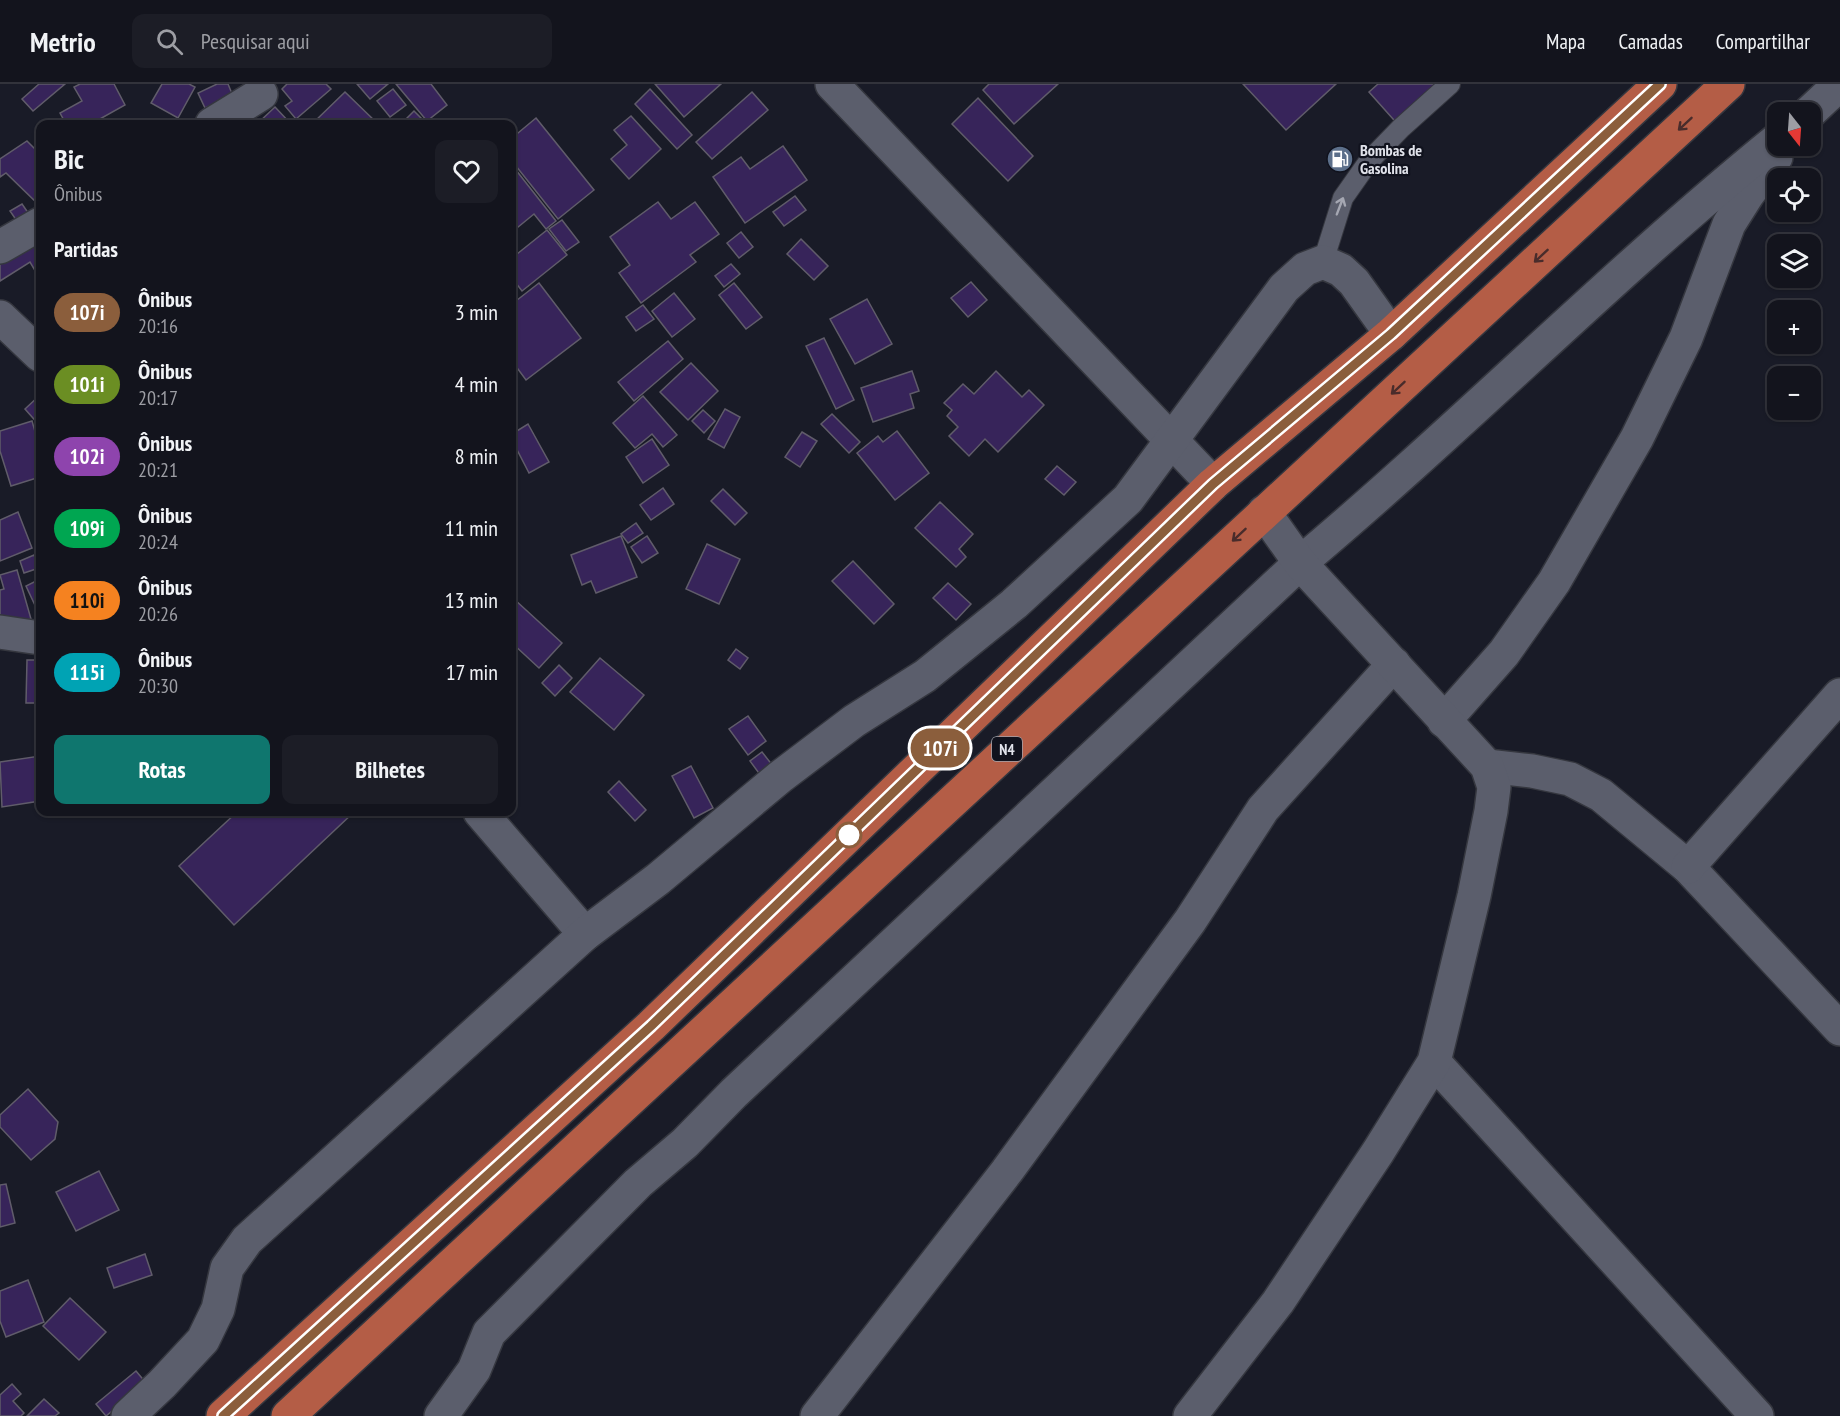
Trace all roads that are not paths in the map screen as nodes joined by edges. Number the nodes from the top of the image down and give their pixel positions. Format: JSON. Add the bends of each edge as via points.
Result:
{"nodes":[{"id":1,"x":832,"y":84,"type":"edge"},
{"id":2,"x":1450,"y":84,"type":"edge"},
{"id":3,"x":1660,"y":84,"type":"edge"},
{"id":4,"x":1728,"y":84,"type":"edge"},
{"id":5,"x":1840,"y":84,"type":"edge"},
{"id":6,"x":261,"y":94,"type":"dead end"},
{"id":7,"x":1821,"y":102,"type":"edge"},
{"id":8,"x":219,"y":120,"type":"edge"},
{"id":9,"x":1767,"y":148,"type":"edge"},
{"id":10,"x":1777,"y":156,"type":"edge"},
{"id":11,"x":36,"y":226,"type":"edge"},
{"id":12,"x":0,"y":247,"type":"edge"},
{"id":13,"x":1323,"y":262,"type":"junction"},
{"id":14,"x":0,"y":317,"type":"edge"},
{"id":15,"x":1391,"y":334,"type":"junction"},
{"id":16,"x":36,"y":351,"type":"edge"},
{"id":17,"x":1173,"y":440,"type":"junction"},
{"id":18,"x":1213,"y":484,"type":"junction"},
{"id":19,"x":1264,"y":512,"type":"junction"},
{"id":20,"x":1300,"y":563,"type":"junction"},
{"id":21,"x":0,"y":632,"type":"edge"},
{"id":22,"x":36,"y":637,"type":"edge"},
{"id":23,"x":1394,"y":664,"type":"junction"},
{"id":24,"x":1840,"y":695,"type":"edge"},
{"id":25,"x":1444,"y":721,"type":"junction"},
{"id":26,"x":1487,"y":766,"type":"junction"},
{"id":27,"x":483,"y":816,"type":"edge"},
{"id":28,"x":1688,"y":867,"type":"junction"},
{"id":29,"x":585,"y":934,"type":"junction"},
{"id":30,"x":1840,"y":1029,"type":"edge"},
{"id":31,"x":1434,"y":1062,"type":"junction"},
{"id":32,"x":128,"y":1416,"type":"edge"},
{"id":33,"x":223,"y":1416,"type":"edge"},
{"id":34,"x":288,"y":1416,"type":"edge"},
{"id":35,"x":441,"y":1416,"type":"edge"},
{"id":36,"x":817,"y":1416,"type":"edge"},
{"id":37,"x":1190,"y":1416,"type":"edge"},
{"id":38,"x":1757,"y":1416,"type":"edge"}],
"edges":[{"from":1,"to":17,"type":"street"},
{"from":13,"to":2,"type":"lane","one_way":true,"via":[[1342,198],[1369,161]]},
{"from":3,"to":15,"type":"highway"},
{"from":4,"to":19,"type":"highway","number":"N4","one_way":true},
{"from":5,"to":7,"type":"street"},
{"from":6,"to":8,"type":"street"},
{"from":9,"to":20,"type":"street"},
{"from":10,"to":25,"type":"street","via":[[1730,224],[1686,338],[1636,438],[1554,582],[1504,653]]},
{"from":11,"to":12,"type":"street"},
{"from":13,"to":15,"type":"street","via":[[1341,270],[1354,282]]},
{"from":13,"to":17,"type":"street","via":[[1305,269],[1284,288]]},
{"from":14,"to":16,"type":"street"},
{"from":15,"to":18,"type":"highway"},
{"from":17,"to":18,"type":"street"},
{"from":17,"to":29,"type":"street","via":[[1128,499],[1014,604],[925,676],[854,721],[780,777]]},
{"from":18,"to":33,"type":"highway","via":[[651,1026]]},
{"from":19,"to":20,"type":"street"},
{"from":19,"to":34,"type":"highway","number":"N4","one_way":true},
{"from":20,"to":23,"type":"street"},
{"from":20,"to":35,"type":"street","via":[[638,1183],[537,1283],[489,1333],[474,1370]]},
{"from":21,"to":22,"type":"street"},
{"from":23,"to":25,"type":"street"},
{"from":23,"to":36,"type":"street","via":[[1263,809],[1190,921],[1028,1142]]},
{"from":24,"to":28,"type":"street"},
{"from":25,"to":26,"type":"street"},
{"from":26,"to":28,"type":"street","via":[[1570,779],[1601,795]]},
{"from":26,"to":31,"type":"street","via":[[1494,788],[1491,811]]},
{"from":27,"to":29,"type":"street"},
{"from":28,"to":30,"type":"street"},
{"from":29,"to":32,"type":"street","via":[[247,1240],[227,1268],[218,1309],[203,1340]]},
{"from":31,"to":37,"type":"street","via":[[1278,1302]]},
{"from":31,"to":38,"type":"street"}]}
